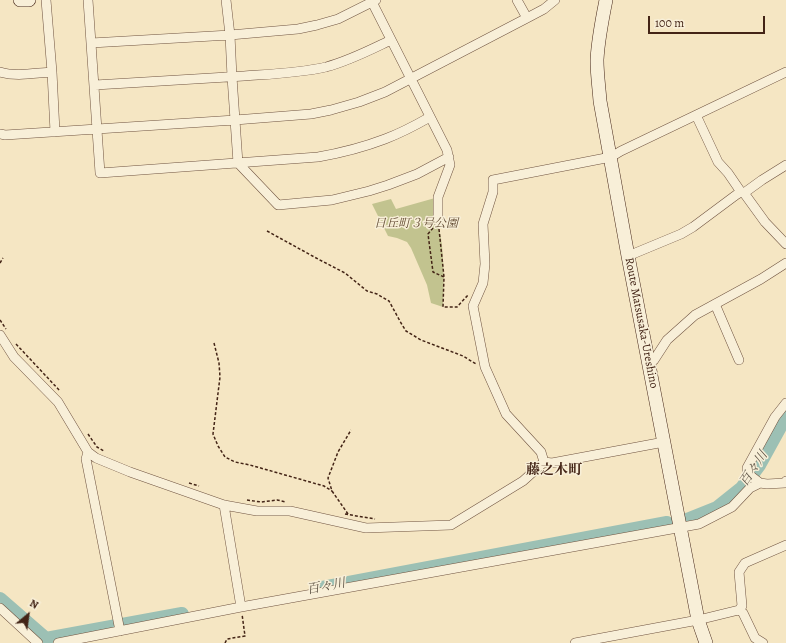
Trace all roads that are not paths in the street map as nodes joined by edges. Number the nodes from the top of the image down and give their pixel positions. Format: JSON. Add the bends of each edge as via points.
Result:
{"nodes":[{"id":1,"x":20,"y":0,"type":"edge"},
{"id":2,"x":29,"y":0,"type":"edge"},
{"id":3,"x":46,"y":0,"type":"edge"},
{"id":4,"x":88,"y":0,"type":"edge"},
{"id":5,"x":226,"y":0,"type":"edge"},
{"id":6,"x":517,"y":0,"type":"edge"},
{"id":7,"x":555,"y":0,"type":"edge"},
{"id":8,"x":606,"y":0,"type":"edge"},
{"id":9,"x":613,"y":0,"type":"edge"},
{"id":10,"x":373,"y":1,"type":"edge"},
{"id":11,"x":527,"y":18,"type":"junction"},
{"id":12,"x":602,"y":20,"type":"junction"},
{"id":13,"x":230,"y":35,"type":"junction"},
{"id":14,"x":391,"y":40,"type":"junction"},
{"id":15,"x":92,"y":44,"type":"junction"},
{"id":16,"x":0,"y":72,"type":"edge"},
{"id":17,"x":52,"y":72,"type":"junction"},
{"id":18,"x":786,"y":72,"type":"edge"},
{"id":19,"x":232,"y":76,"type":"junction"},
{"id":20,"x":411,"y":78,"type":"junction"},
{"id":21,"x":95,"y":86,"type":"junction"},
{"id":22,"x":696,"y":115,"type":"junction"},
{"id":23,"x":430,"y":117,"type":"junction"},
{"id":24,"x":235,"y":120,"type":"junction"},
{"id":25,"x":97,"y":129,"type":"junction"},
{"id":26,"x":55,"y":132,"type":"junction"},
{"id":27,"x":0,"y":134,"type":"edge"},
{"id":28,"x":611,"y":157,"type":"junction"},
{"id":29,"x":449,"y":158,"type":"junction"},
{"id":30,"x":238,"y":163,"type":"junction"},
{"id":31,"x":786,"y":165,"type":"edge"},
{"id":32,"x":743,"y":193,"type":"junction"},
{"id":33,"x":438,"y":222,"type":"road end"},
{"id":34,"x":786,"y":244,"type":"edge"},
{"id":35,"x":628,"y":256,"type":"junction"},
{"id":36,"x":786,"y":263,"type":"edge"},
{"id":37,"x":715,"y":304,"type":"junction"},
{"id":38,"x":4,"y":333,"type":"edge"},
{"id":39,"x":739,"y":360,"type":"dead end"},
{"id":40,"x":649,"y":364,"type":"junction"},
{"id":41,"x":786,"y":403,"type":"edge"},
{"id":42,"x":664,"y":442,"type":"junction"},
{"id":43,"x":88,"y":452,"type":"junction"},
{"id":44,"x":544,"y":462,"type":"junction"},
{"id":45,"x":754,"y":479,"type":"junction"},
{"id":46,"x":786,"y":483,"type":"edge"},
{"id":47,"x":224,"y":505,"type":"junction"},
{"id":48,"x":681,"y":528,"type":"junction"},
{"id":49,"x":786,"y":545,"type":"edge"},
{"id":50,"x":241,"y":607,"type":"junction"},
{"id":51,"x":0,"y":608,"type":"edge"},
{"id":52,"x":738,"y":610,"type":"junction"},
{"id":53,"x":698,"y":620,"type":"junction"},
{"id":54,"x":120,"y":631,"type":"junction"},
{"id":55,"x":38,"y":643,"type":"edge"},
{"id":56,"x":58,"y":643,"type":"edge"},
{"id":57,"x":575,"y":643,"type":"edge"},
{"id":58,"x":706,"y":643,"type":"edge"},
{"id":59,"x":763,"y":643,"type":"edge"}],
"edges":[{"from":1,"to":2,"type":"main road"},
{"from":3,"to":17,"type":"street"},
{"from":4,"to":15,"type":"street"},
{"from":5,"to":13,"type":"street"},
{"from":6,"to":11,"type":"street"},
{"from":7,"to":11,"type":"street"},
{"from":8,"to":12,"type":"main road","name":"Route Matsusaka-Ureshino"},
{"from":9,"to":12,"type":"street"},
{"from":10,"to":13,"type":"street","via":[[338,19],[317,25]]},
{"from":10,"to":14,"type":"street"},
{"from":11,"to":20,"type":"street"},
{"from":12,"to":28,"type":"main road","name":"Route Matsusaka-Ureshino","via":[[597,58],[598,76]]},
{"from":13,"to":15,"type":"street"},
{"from":13,"to":19,"type":"street"},
{"from":14,"to":19,"type":"street","via":[[367,52],[319,68],[300,72]]},
{"from":14,"to":20,"type":"street"},
{"from":15,"to":21,"type":"street"},
{"from":16,"to":17,"type":"street"},
{"from":17,"to":26,"type":"street"},
{"from":18,"to":22,"type":"street"},
{"from":19,"to":21,"type":"street"},
{"from":19,"to":24,"type":"street"},
{"from":20,"to":23,"type":"street"},
{"from":20,"to":24,"type":"street","via":[[370,98],[331,110]]},
{"from":21,"to":25,"type":"street"},
{"from":22,"to":28,"type":"street"},
{"from":22,"to":32,"type":"street","via":[[718,162]]},
{"from":23,"to":29,"type":"street"},
{"from":23,"to":30,"type":"street","via":[[386,138],[340,153]]},
{"from":24,"to":25,"type":"street"},
{"from":24,"to":30,"type":"street"},
{"from":25,"to":26,"type":"street"},
{"from":25,"to":30,"type":"street","via":[[100,172]]},
{"from":26,"to":27,"type":"street"},
{"from":28,"to":35,"type":"main road","name":"Route Matsusaka-Ureshino"},
{"from":28,"to":44,"type":"street","via":[[493,180],[493,192],[483,224],[483,283],[473,306],[485,367],[506,414],[541,452]]},
{"from":29,"to":30,"type":"street","via":[[417,174],[369,191],[332,200],[278,205]]},
{"from":29,"to":33,"type":"street","via":[[450,165],[438,197]]},
{"from":31,"to":32,"type":"street"},
{"from":32,"to":34,"type":"street"},
{"from":32,"to":35,"type":"street","via":[[736,195],[681,234]]},
{"from":35,"to":40,"type":"main road","name":"Route Matsusaka-Ureshino"},
{"from":36,"to":37,"type":"street"},
{"from":37,"to":39,"type":"street"},
{"from":37,"to":40,"type":"street","via":[[695,315],[667,340]]},
{"from":38,"to":43,"type":"street","via":[[14,357],[58,402]]},
{"from":40,"to":42,"type":"main road","name":"Route Matsusaka-Ureshino"},
{"from":41,"to":45,"type":"street","via":[[775,417],[747,468],[747,473]]},
{"from":42,"to":44,"type":"street","via":[[552,464]]},
{"from":42,"to":48,"type":"main road","name":"Route Matsusaka-Ureshino"},
{"from":43,"to":47,"type":"street","via":[[130,472]]},
{"from":43,"to":54,"type":"street","via":[[86,459]]},
{"from":44,"to":47,"type":"street","via":[[524,481],[452,525],[366,528],[290,511],[257,512]]},
{"from":45,"to":46,"type":"street","via":[[767,484]]},
{"from":45,"to":48,"type":"street","via":[[750,488],[732,507],[699,524]]},
{"from":47,"to":50,"type":"street"},
{"from":48,"to":50,"type":"street"},
{"from":48,"to":53,"type":"main road","name":"Route Matsusaka-Ureshino"},
{"from":49,"to":52,"type":"street","via":[[745,563],[739,572],[742,606]]},
{"from":50,"to":54,"type":"street"},
{"from":51,"to":55,"type":"street"},
{"from":52,"to":53,"type":"street"},
{"from":52,"to":59,"type":"street","via":[[743,613],[755,638]]},
{"from":53,"to":57,"type":"street"},
{"from":53,"to":58,"type":"main road","name":"Route Matsusaka-Ureshino"},
{"from":54,"to":56,"type":"street"}]}
